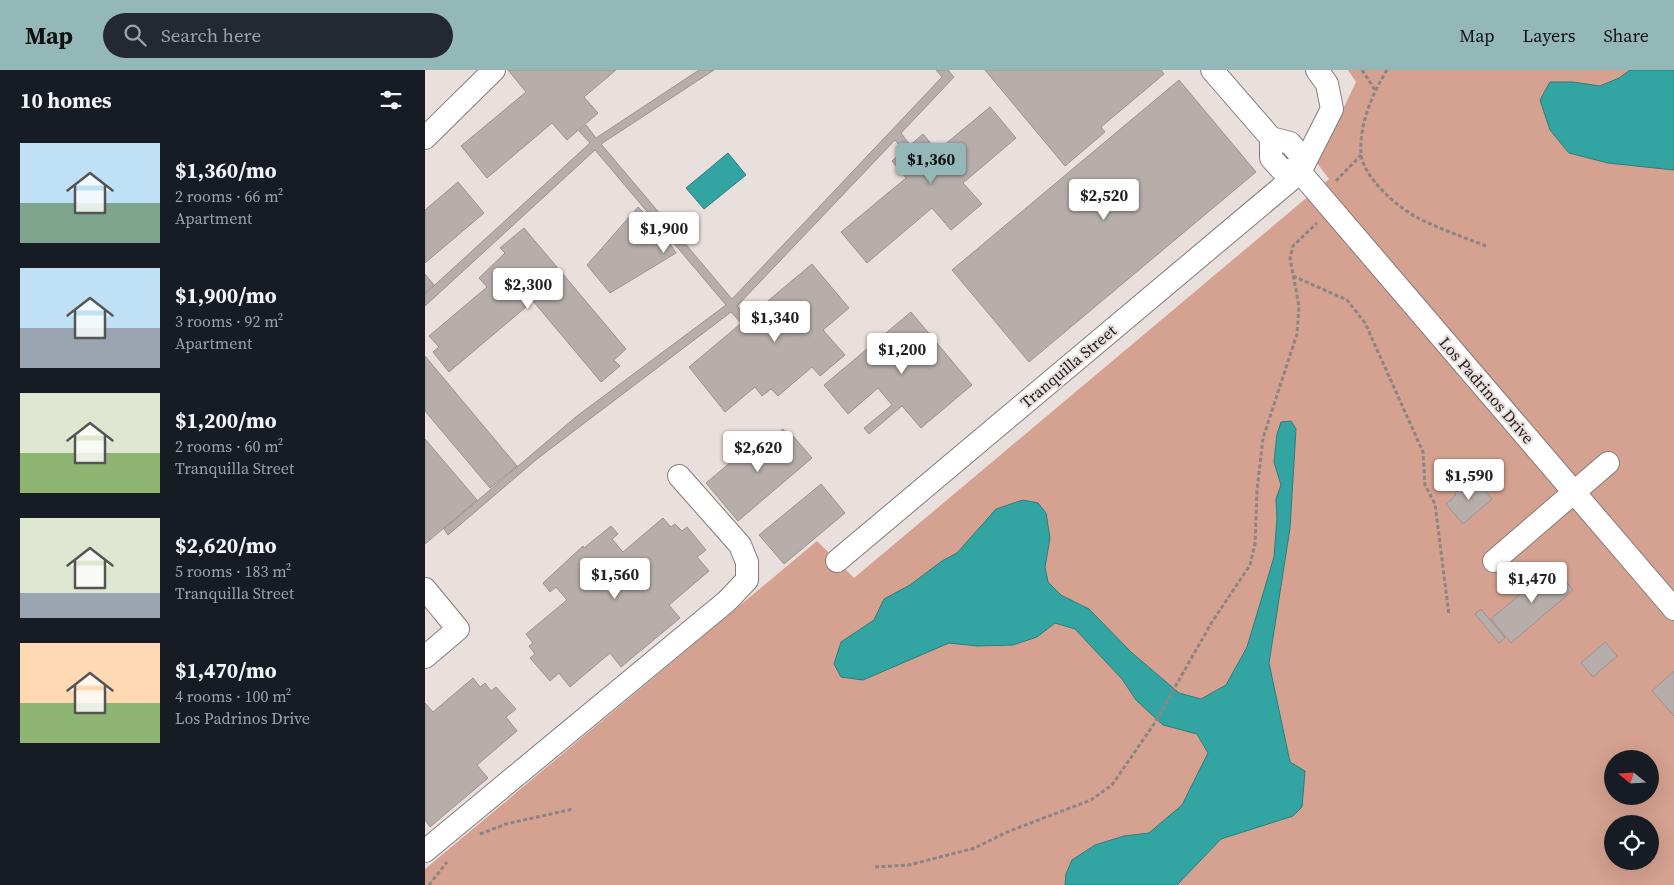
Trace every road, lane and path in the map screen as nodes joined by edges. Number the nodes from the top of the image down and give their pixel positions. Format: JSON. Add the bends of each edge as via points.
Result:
{"nodes":[{"id":1,"x":495,"y":70,"type":"edge"},
{"id":2,"x":1212,"y":70,"type":"edge"},
{"id":3,"x":1317,"y":70,"type":"edge"},
{"id":4,"x":1362,"y":70,"type":"edge"},
{"id":5,"x":1387,"y":70,"type":"edge"},
{"id":6,"x":1375,"y":90,"type":"junction"},
{"id":7,"x":425,"y":138,"type":"edge"},
{"id":8,"x":1361,"y":155,"type":"junction"},
{"id":9,"x":1300,"y":172,"type":"junction"},
{"id":10,"x":1326,"y":203,"type":"junction"},
{"id":11,"x":1486,"y":246,"type":"dead end"},
{"id":12,"x":1292,"y":276,"type":"junction"},
{"id":13,"x":1607,"y":463,"type":"dead end"},
{"id":14,"x":679,"y":476,"type":"dead end"},
{"id":15,"x":1574,"y":492,"type":"junction"},
{"id":16,"x":837,"y":561,"type":"dead end"},
{"id":17,"x":1494,"y":561,"type":"dead end"},
{"id":18,"x":425,"y":589,"type":"edge"},
{"id":19,"x":1674,"y":609,"type":"edge"},
{"id":20,"x":1449,"y":615,"type":"dead end"},
{"id":21,"x":425,"y":657,"type":"edge"},
{"id":22,"x":573,"y":809,"type":"dead end"},
{"id":23,"x":479,"y":835,"type":"dead end"},
{"id":24,"x":425,"y":851,"type":"edge"},
{"id":25,"x":452,"y":856,"type":"dead end"},
{"id":26,"x":875,"y":867,"type":"dead end"},
{"id":27,"x":429,"y":885,"type":"edge"}],
"edges":[{"from":1,"to":7,"type":"street"},
{"from":2,"to":9,"type":"street","name":"Los Padrinos Drive","via":[[1271,138],[1290,143],[1300,155]]},
{"from":3,"to":9,"type":"street","via":[[1327,84],[1332,108]]},
{"from":4,"to":6,"type":"path"},
{"from":5,"to":6,"type":"path"},
{"from":6,"to":8,"type":"path","via":[[1363,127]]},
{"from":8,"to":10,"type":"path","via":[[1334,183]]},
{"from":8,"to":11,"type":"path","via":[[1372,178],[1386,196],[1417,218]]},
{"from":9,"to":10,"type":"street","name":"Los Padrinos Drive"},
{"from":9,"to":16,"type":"street","name":"Tranquilla Street"},
{"from":10,"to":12,"type":"path","via":[[1317,223],[1293,246],[1290,258]]},
{"from":10,"to":15,"type":"street","name":"Los Padrinos Drive"},
{"from":12,"to":20,"type":"path","via":[[1347,300],[1365,323],[1423,452],[1425,485],[1435,504]]},
{"from":12,"to":26,"type":"path","via":[[1299,306],[1297,334],[1263,438],[1255,544],[1250,565],[1212,622],[1154,724],[1112,785],[1091,800],[1007,832],[975,848],[909,865]]},
{"from":13,"to":15,"type":"street"},
{"from":14,"to":24,"type":"street","via":[[739,545],[747,562],[747,580],[727,601]]},
{"from":15,"to":17,"type":"street"},
{"from":15,"to":19,"type":"street","name":"Los Padrinos Drive"},
{"from":18,"to":21,"type":"street","via":[[459,629]]},
{"from":22,"to":23,"type":"path","via":[[506,824]]},
{"from":25,"to":27,"type":"path"}]}
